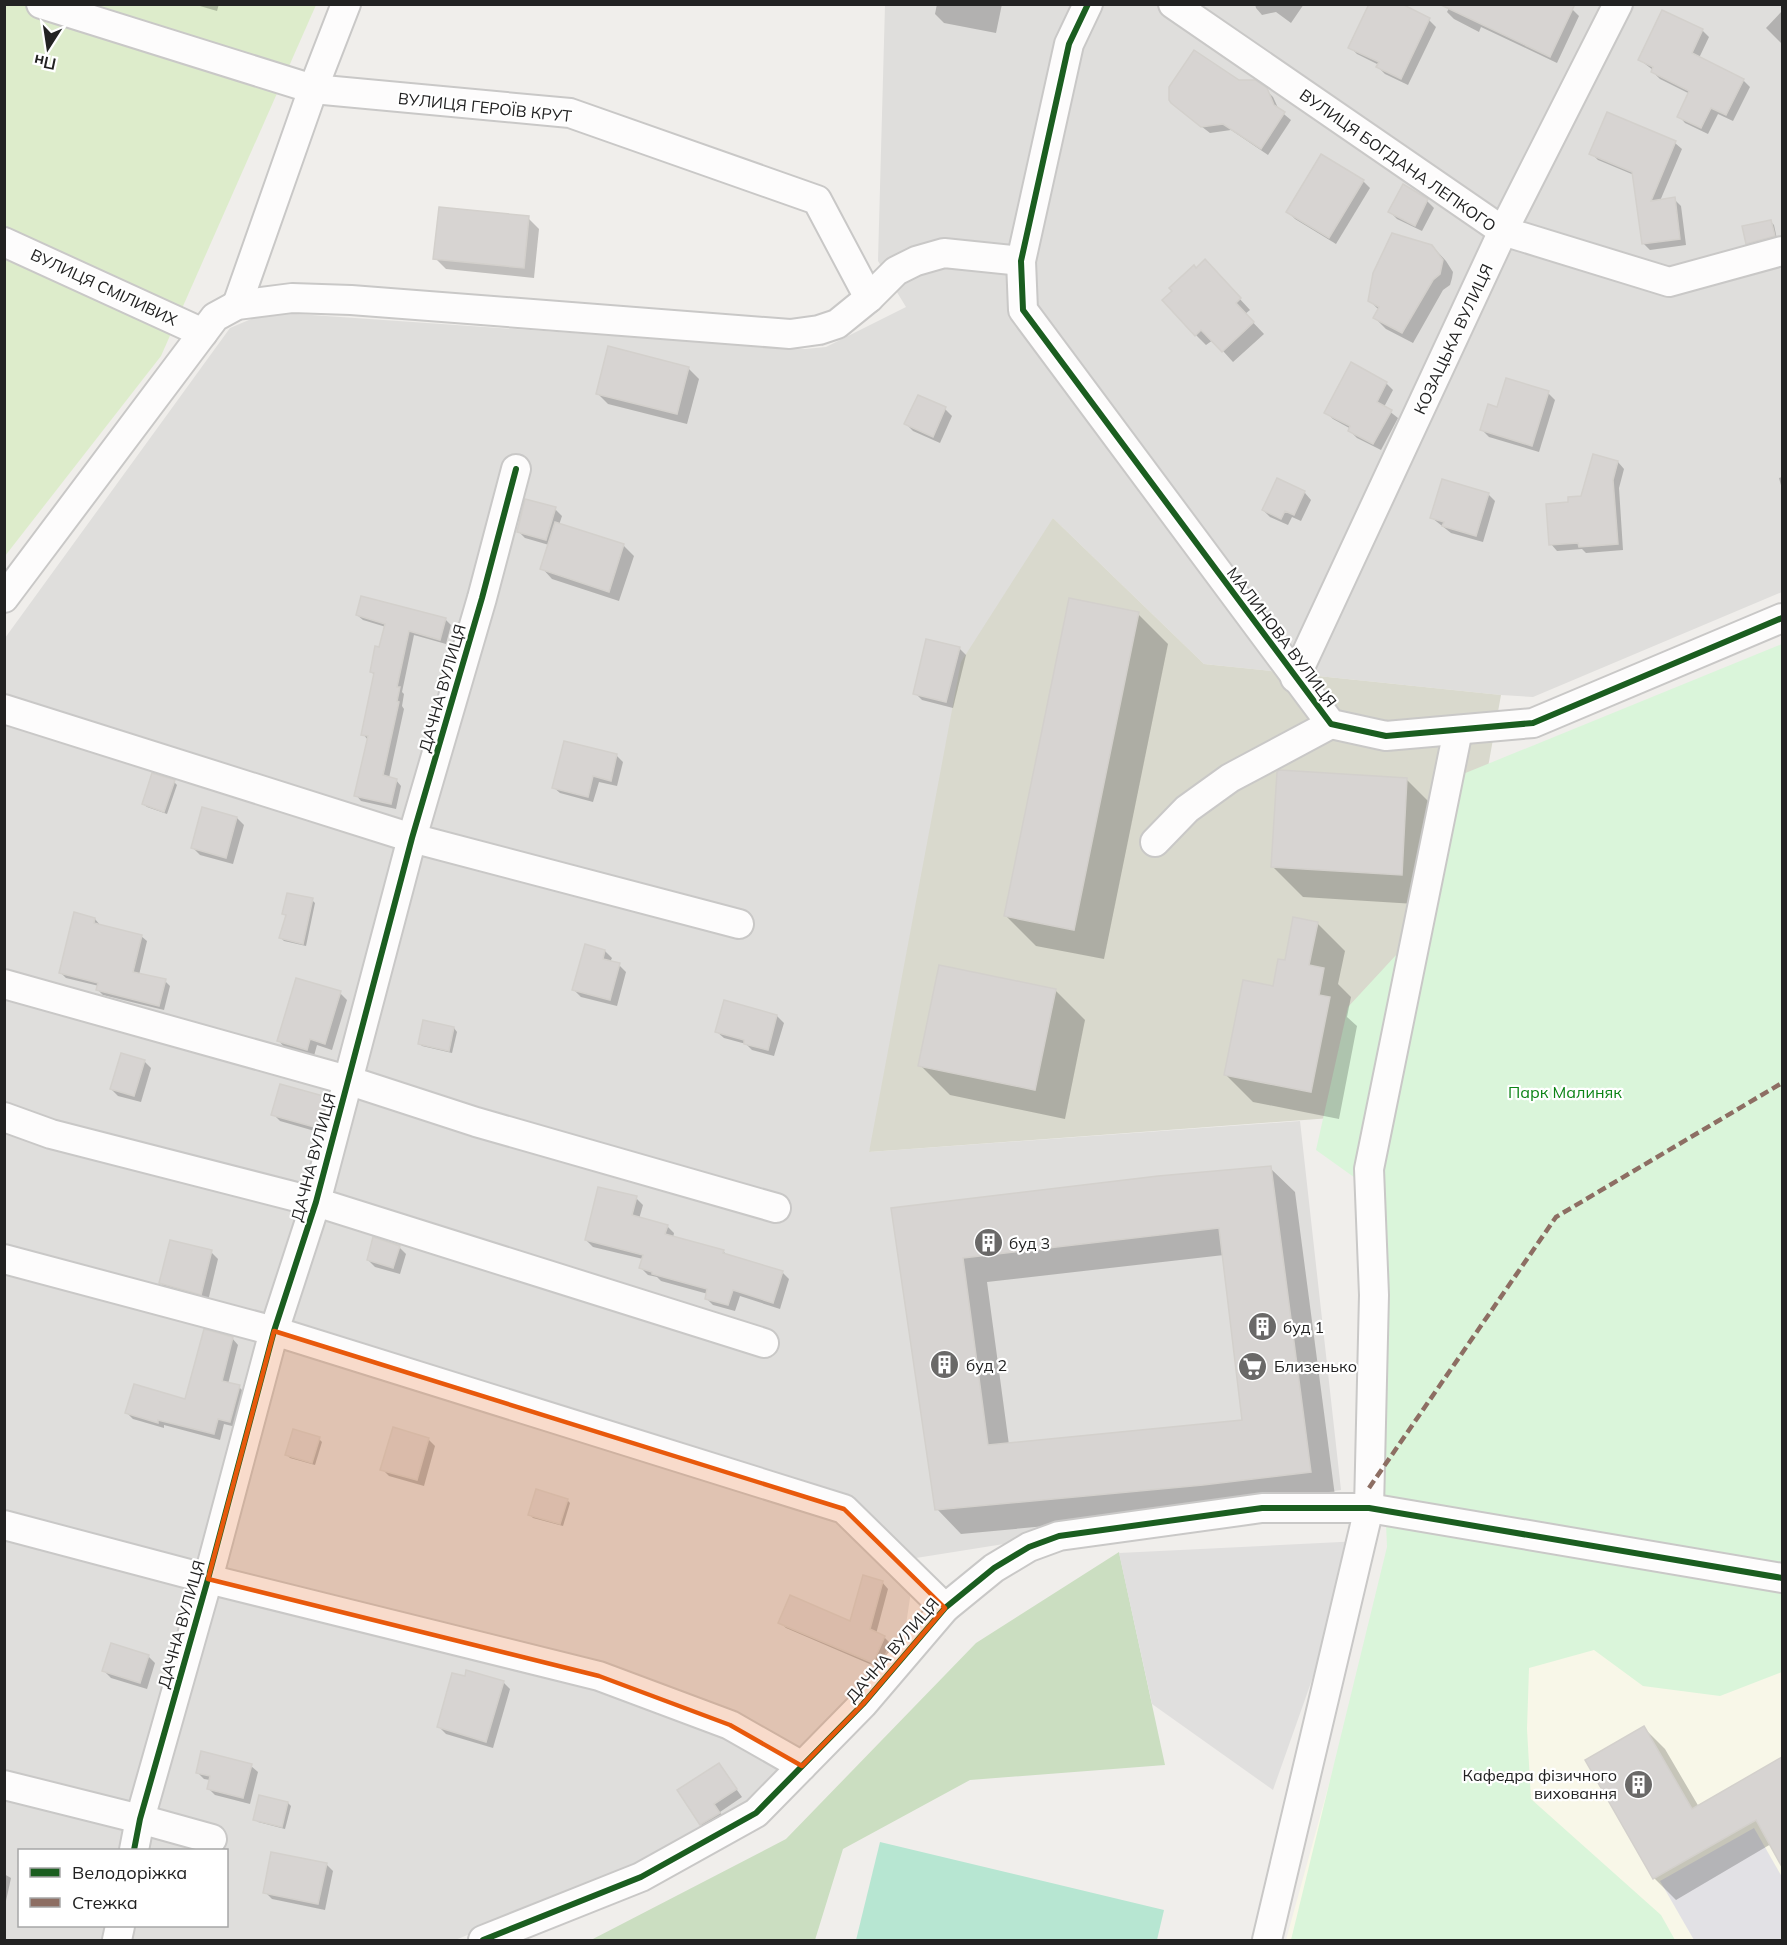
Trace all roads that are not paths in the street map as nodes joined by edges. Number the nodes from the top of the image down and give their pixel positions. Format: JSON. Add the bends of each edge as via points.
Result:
{"nodes":[{"id":1,"x":41,"y":4,"type":"edge"},
{"id":2,"x":346,"y":4,"type":"edge"},
{"id":3,"x":1088,"y":4,"type":"edge"},
{"id":4,"x":1173,"y":4,"type":"edge"},
{"id":5,"x":1618,"y":4,"type":"edge"},
{"id":6,"x":313,"y":89,"type":"junction"},
{"id":7,"x":1503,"y":231,"type":"junction"},
{"id":8,"x":4,"y":242,"type":"edge"},
{"id":9,"x":1782,"y":251,"type":"edge"},
{"id":10,"x":1021,"y":261,"type":"junction"},
{"id":11,"x":869,"y":298,"type":"junction"},
{"id":12,"x":237,"y":305,"type":"junction"},
{"id":13,"x":203,"y":333,"type":"junction"},
{"id":14,"x":516,"y":469,"type":"dead end"},
{"id":15,"x":4,"y":598,"type":"edge"},
{"id":16,"x":1782,"y":618,"type":"edge"},
{"id":17,"x":1295,"y":678,"type":"junction"},
{"id":18,"x":4,"y":709,"type":"edge"},
{"id":19,"x":1331,"y":724,"type":"junction"},
{"id":20,"x":1458,"y":730,"type":"junction"},
{"id":21,"x":412,"y":838,"type":"junction"},
{"id":22,"x":1155,"y":842,"type":"dead end"},
{"id":23,"x":739,"y":924,"type":"dead end"},
{"id":24,"x":4,"y":984,"type":"edge"},
{"id":25,"x":347,"y":1080,"type":"junction"},
{"id":26,"x":4,"y":1117,"type":"edge"},
{"id":27,"x":316,"y":1202,"type":"junction"},
{"id":28,"x":776,"y":1208,"type":"dead end"},
{"id":29,"x":4,"y":1259,"type":"edge"},
{"id":30,"x":274,"y":1331,"type":"junction"},
{"id":31,"x":764,"y":1343,"type":"dead end"},
{"id":32,"x":1369,"y":1508,"type":"junction"},
{"id":33,"x":4,"y":1525,"type":"edge"},
{"id":34,"x":1782,"y":1578,"type":"edge"},
{"id":35,"x":208,"y":1579,"type":"junction"},
{"id":36,"x":945,"y":1608,"type":"junction"},
{"id":37,"x":802,"y":1766,"type":"junction"},
{"id":38,"x":4,"y":1785,"type":"edge"},
{"id":39,"x":140,"y":1818,"type":"junction"},
{"id":40,"x":212,"y":1839,"type":"dead end"},
{"id":41,"x":134,"y":1849,"type":"edge"},
{"id":42,"x":483,"y":1941,"type":"edge"},
{"id":43,"x":1267,"y":1941,"type":"edge"}],
"edges":[{"from":1,"to":6,"type":"street","name":"ВУЛИЦЯ ГЕРОЇВ КРУТ"},
{"from":2,"to":6,"type":"street"},
{"from":3,"to":10,"type":"street","name":"МАЛИНОВА ВУЛИЦЯ","via":[[1069,44]]},
{"from":4,"to":7,"type":"street","name":"ВУЛИЦЯ БОГДАНА ЛЕПКОГО"},
{"from":5,"to":7,"type":"street","name":"КОЗАЦЬКА ВУЛИЦЯ"},
{"from":6,"to":11,"type":"street","name":"ВУЛИЦЯ ГЕРОЇВ КРУТ","via":[[570,113],[816,200]]},
{"from":6,"to":12,"type":"street"},
{"from":7,"to":9,"type":"street","name":"ВУЛИЦЯ БОГДАНА ЛЕПКОГО","via":[[1669,282]]},
{"from":7,"to":17,"type":"street","name":"КОЗАЦЬКА ВУЛИЦЯ"},
{"from":8,"to":13,"type":"street","name":"ВУЛИЦЯ СМІЛИВИХ"},
{"from":10,"to":11,"type":"street","via":[[944,253],[896,271]]},
{"from":10,"to":17,"type":"street","name":"МАЛИНОВА ВУЛИЦЯ","via":[[1023,310]]},
{"from":11,"to":12,"type":"street","via":[[837,324],[790,334],[351,300],[292,298]]},
{"from":12,"to":13,"type":"street","via":[[216,317]]},
{"from":13,"to":15,"type":"street"},
{"from":14,"to":21,"type":"street","name":"ДАЧНА ВУЛИЦЯ"},
{"from":16,"to":20,"type":"street","name":"МАЛИНОВА ВУЛИЦЯ","via":[[1533,723]]},
{"from":17,"to":19,"type":"street","name":"МАЛИНОВА ВУЛИЦЯ"},
{"from":18,"to":21,"type":"street"},
{"from":19,"to":20,"type":"street","name":"МАЛИНОВА ВУЛИЦЯ","via":[[1386,736]]},
{"from":19,"to":22,"type":"street","via":[[1230,778],[1187,809]]},
{"from":20,"to":32,"type":"street","via":[[1369,1169],[1374,1295]]},
{"from":21,"to":23,"type":"street"},
{"from":21,"to":25,"type":"street","name":"ДАЧНА ВУЛИЦЯ"},
{"from":24,"to":25,"type":"street"},
{"from":25,"to":27,"type":"street","name":"ДАЧНА ВУЛИЦЯ"},
{"from":25,"to":28,"type":"street","via":[[476,1122]]},
{"from":26,"to":27,"type":"street","via":[[51,1134]]},
{"from":27,"to":30,"type":"street","name":"ДАЧНА ВУЛИЦЯ"},
{"from":27,"to":31,"type":"street"},
{"from":29,"to":30,"type":"street"},
{"from":30,"to":35,"type":"street","name":"ДАЧНА ВУЛИЦЯ"},
{"from":30,"to":36,"type":"street","via":[[844,1509]]},
{"from":32,"to":34,"type":"street","name":"ДАЧНА ВУЛИЦЯ"},
{"from":32,"to":36,"type":"street","name":"ДАЧНА ВУЛИЦЯ","via":[[1262,1508],[1059,1536],[1029,1547],[994,1568]]},
{"from":32,"to":43,"type":"street"},
{"from":33,"to":35,"type":"street"},
{"from":35,"to":37,"type":"street","via":[[599,1676],[730,1725]]},
{"from":35,"to":39,"type":"street","name":"ДАЧНА ВУЛИЦЯ"},
{"from":36,"to":37,"type":"street","name":"ДАЧНА ВУЛИЦЯ","via":[[863,1704]]},
{"from":37,"to":42,"type":"street","name":"ДАЧНА ВУЛИЦЯ","via":[[756,1813],[641,1877]]},
{"from":38,"to":39,"type":"street"},
{"from":39,"to":40,"type":"street"},
{"from":39,"to":41,"type":"street","name":"ДАЧНА ВУЛИЦЯ"}]}
